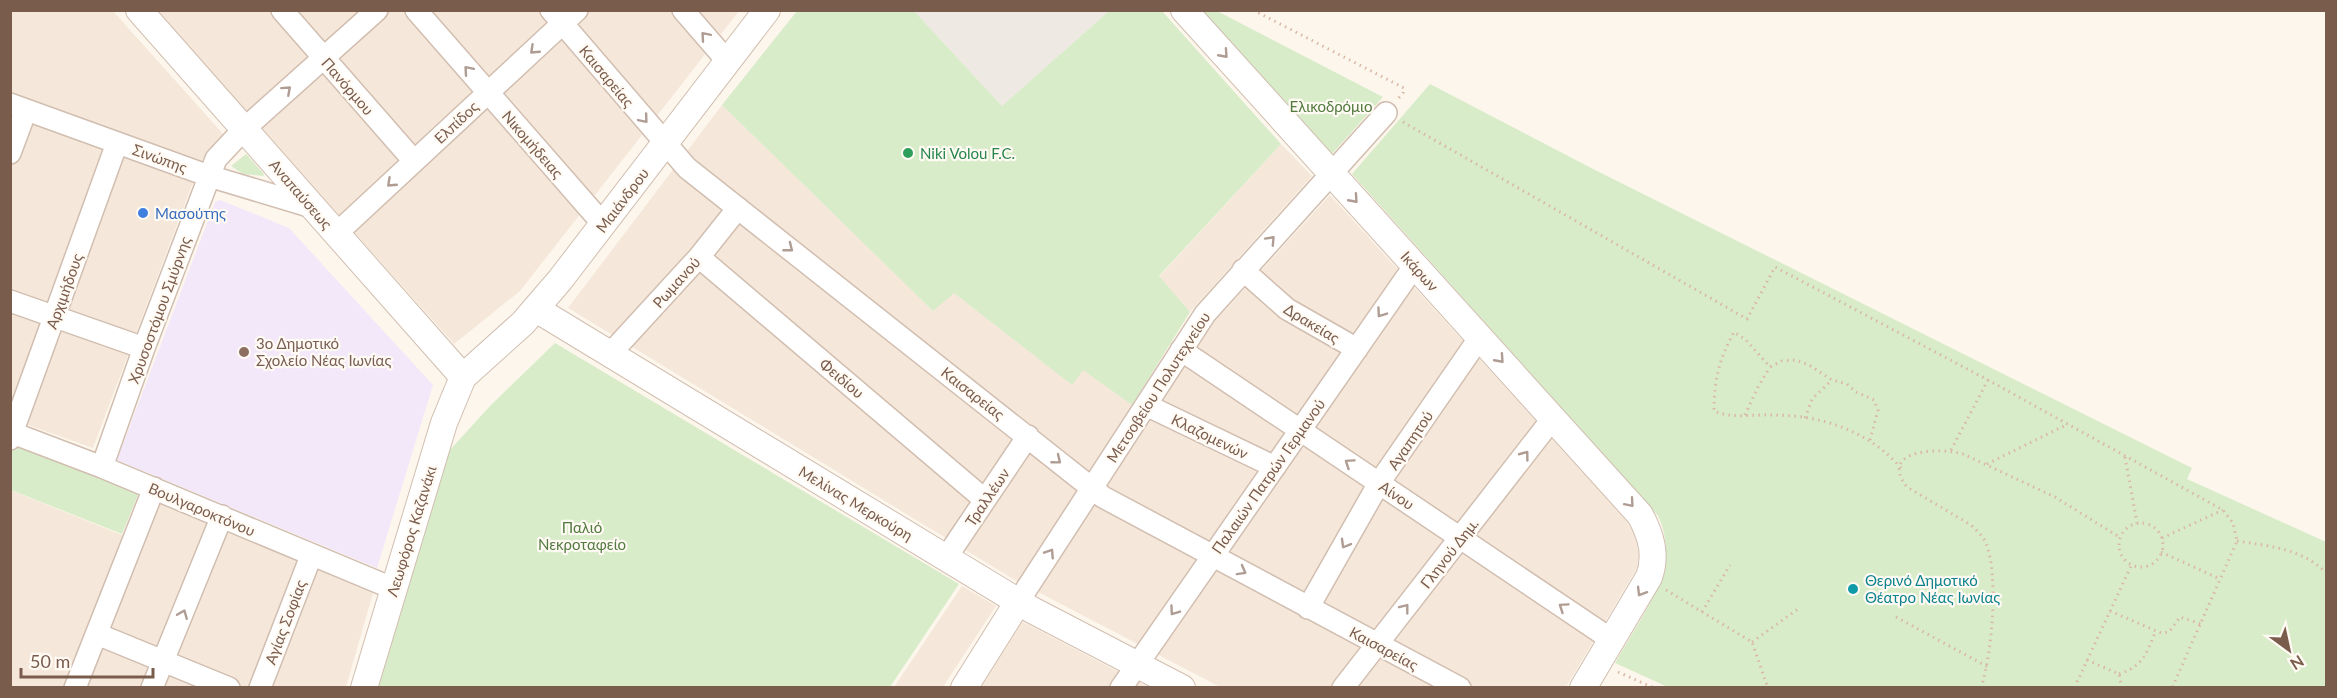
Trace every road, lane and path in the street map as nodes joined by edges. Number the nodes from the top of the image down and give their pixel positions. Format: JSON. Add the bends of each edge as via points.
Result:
{"nodes":[{"id":1,"x":139,"y":10,"type":"edge"},
{"id":2,"x":282,"y":10,"type":"edge"},
{"id":3,"x":377,"y":10,"type":"edge"},
{"id":4,"x":416,"y":10,"type":"edge"},
{"id":5,"x":683,"y":10,"type":"edge"},
{"id":6,"x":767,"y":10,"type":"edge"},
{"id":7,"x":1184,"y":10,"type":"edge"},
{"id":8,"x":1253,"y":10,"type":"edge"},
{"id":9,"x":564,"y":15,"type":"edge"},
{"id":10,"x":323,"y":57,"type":"junction"},
{"id":11,"x":728,"y":62,"type":"junction"},
{"id":12,"x":1404,"y":88,"type":"dead end"},
{"id":13,"x":488,"y":92,"type":"junction"},
{"id":14,"x":18,"y":107,"type":"edge"},
{"id":15,"x":1386,"y":113,"type":"joint"},
{"id":16,"x":244,"y":129,"type":"junction"},
{"id":17,"x":117,"y":143,"type":"junction"},
{"id":18,"x":664,"y":144,"type":"junction"},
{"id":19,"x":10,"y":153,"type":"edge"},
{"id":20,"x":414,"y":161,"type":"junction"},
{"id":21,"x":1332,"y":174,"type":"junction"},
{"id":22,"x":209,"y":176,"type":"junction"},
{"id":23,"x":312,"y":207,"type":"junction"},
{"id":24,"x":738,"y":208,"type":"junction"},
{"id":25,"x":603,"y":224,"type":"junction"},
{"id":26,"x":336,"y":234,"type":"junction"},
{"id":27,"x":699,"y":257,"type":"junction"},
{"id":28,"x":1415,"y":265,"type":"junction"},
{"id":29,"x":1243,"y":270,"type":"junction"},
{"id":30,"x":10,"y":300,"type":"edge"},
{"id":31,"x":536,"y":309,"type":"junction"},
{"id":32,"x":55,"y":316,"type":"junction"},
{"id":33,"x":1480,"y":337,"type":"junction"},
{"id":34,"x":144,"y":348,"type":"junction"},
{"id":35,"x":1357,"y":349,"type":"junction"},
{"id":36,"x":1181,"y":350,"type":"junction"},
{"id":37,"x":610,"y":354,"type":"junction"},
{"id":38,"x":1770,"y":367,"type":"junction"},
{"id":39,"x":462,"y":377,"type":"junction"},
{"id":40,"x":1832,"y":380,"type":"junction"},
{"id":41,"x":1988,"y":380,"type":"junction"},
{"id":42,"x":1146,"y":405,"type":"junction"},
{"id":43,"x":1745,"y":416,"type":"junction"},
{"id":44,"x":1553,"y":418,"type":"junction"},
{"id":45,"x":1805,"y":418,"type":"junction"},
{"id":46,"x":2068,"y":424,"type":"junction"},
{"id":47,"x":1300,"y":430,"type":"junction"},
{"id":48,"x":11,"y":434,"type":"edge"},
{"id":49,"x":1028,"y":436,"type":"junction"},
{"id":50,"x":1870,"y":440,"type":"junction"},
{"id":51,"x":1951,"y":450,"type":"junction"},
{"id":52,"x":2125,"y":457,"type":"junction"},
{"id":53,"x":1987,"y":464,"type":"junction"},
{"id":54,"x":102,"y":467,"type":"junction"},
{"id":55,"x":1275,"y":467,"type":"junction"},
{"id":56,"x":1901,"y":468,"type":"junction"},
{"id":57,"x":1379,"y":483,"type":"junction"},
{"id":58,"x":154,"y":489,"type":"junction"},
{"id":59,"x":1093,"y":489,"type":"junction"},
{"id":60,"x":985,"y":500,"type":"junction"},
{"id":61,"x":2223,"y":510,"type":"junction"},
{"id":62,"x":222,"y":516,"type":"junction"},
{"id":63,"x":2137,"y":523,"type":"junction"},
{"id":64,"x":2121,"y":537,"type":"junction"},
{"id":65,"x":1461,"y":538,"type":"junction"},
{"id":66,"x":2162,"y":538,"type":"junction"},
{"id":67,"x":2236,"y":541,"type":"junction"},
{"id":68,"x":2161,"y":552,"type":"junction"},
{"id":69,"x":311,"y":556,"type":"junction"},
{"id":70,"x":1213,"y":556,"type":"junction"},
{"id":71,"x":946,"y":558,"type":"junction"},
{"id":72,"x":2132,"y":564,"type":"junction"},
{"id":73,"x":1730,"y":565,"type":"dead end"},
{"id":74,"x":2326,"y":573,"type":"edge"},
{"id":75,"x":2220,"y":579,"type":"junction"},
{"id":76,"x":1658,"y":585,"type":"dead end"},
{"id":77,"x":392,"y":588,"type":"junction"},
{"id":78,"x":1018,"y":602,"type":"junction"},
{"id":79,"x":1308,"y":608,"type":"junction"},
{"id":80,"x":1798,"y":609,"type":"dead end"},
{"id":81,"x":2110,"y":611,"type":"junction"},
{"id":82,"x":1702,"y":612,"type":"junction"},
{"id":83,"x":1896,"y":617,"type":"dead end"},
{"id":84,"x":2201,"y":624,"type":"junction"},
{"id":85,"x":2156,"y":631,"type":"junction"},
{"id":86,"x":97,"y":634,"type":"junction"},
{"id":87,"x":1612,"y":640,"type":"junction"},
{"id":88,"x":1752,"y":642,"type":"junction"},
{"id":89,"x":1377,"y":645,"type":"junction"},
{"id":90,"x":2087,"y":660,"type":"junction"},
{"id":91,"x":164,"y":661,"type":"junction"},
{"id":92,"x":1138,"y":664,"type":"junction"},
{"id":93,"x":1988,"y":667,"type":"junction"},
{"id":94,"x":1617,"y":672,"type":"dead end"},
{"id":95,"x":2119,"y":674,"type":"junction"},
{"id":96,"x":75,"y":687,"type":"edge"},
{"id":97,"x":152,"y":687,"type":"edge"},
{"id":98,"x":229,"y":687,"type":"edge"},
{"id":99,"x":260,"y":687,"type":"edge"},
{"id":100,"x":364,"y":687,"type":"edge"},
{"id":101,"x":964,"y":687,"type":"edge"},
{"id":102,"x":1121,"y":687,"type":"edge"},
{"id":103,"x":1182,"y":687,"type":"edge"},
{"id":104,"x":1343,"y":687,"type":"edge"},
{"id":105,"x":1460,"y":687,"type":"edge"},
{"id":106,"x":1583,"y":687,"type":"edge"},
{"id":107,"x":1654,"y":687,"type":"edge"},
{"id":108,"x":1768,"y":687,"type":"edge"},
{"id":109,"x":1981,"y":687,"type":"edge"},
{"id":110,"x":2076,"y":687,"type":"edge"},
{"id":111,"x":2122,"y":687,"type":"edge"},
{"id":112,"x":2172,"y":687,"type":"edge"}],
"edges":[{"from":1,"to":16,"type":"street","name":"Αναπαύσεως"},
{"from":2,"to":10,"type":"street","name":"Πανόρμου"},
{"from":3,"to":10,"type":"street","name":"Χρυσοστόμου Σμύρνης"},
{"from":13,"to":4,"type":"street","name":"Νικομήδειας","one_way":true},
{"from":11,"to":5,"type":"street","one_way":true},
{"from":6,"to":11,"type":"street","name":"Μαιάνδρου"},
{"from":7,"to":21,"type":"street","name":"Ικάρων","one_way":true},
{"from":8,"to":12,"type":"path"},
{"from":9,"to":13,"type":"street","name":"Ελπίδος","one_way":true},
{"from":9,"to":18,"type":"street","name":"Καισαρείας","one_way":true},
{"from":16,"to":10,"type":"street","name":"Χρυσοστόμου Σμύρνης","one_way":true},
{"from":10,"to":20,"type":"street","name":"Πανόρμου"},
{"from":11,"to":18,"type":"street","name":"Μαιάνδρου"},
{"from":13,"to":20,"type":"street","name":"Ελπίδος"},
{"from":13,"to":25,"type":"street","name":"Νικομήδειας"},
{"from":14,"to":17,"type":"street","name":"Σινώπης"},
{"from":14,"to":19,"type":"street"},
{"from":15,"to":21,"type":"street","name":"Μετσοβείου Πολυτεχνείου"},
{"from":15,"to":41,"type":"path","via":[[1747,319],[1775,267]]},
{"from":16,"to":22,"type":"street","name":"Χρυσοστόμου Σμύρνης","via":[[220,153]]},
{"from":16,"to":23,"type":"street","name":"Αναπαύσεως"},
{"from":17,"to":22,"type":"street","name":"Σινώπης"},
{"from":17,"to":32,"type":"street","name":"Αρχιμήδους"},
{"from":18,"to":24,"type":"street","name":"Καισαρείας","via":[[687,168]]},
{"from":18,"to":25,"type":"street","name":"Μαιάνδρου"},
{"from":20,"to":26,"type":"street","name":"Ελπίδος","one_way":true},
{"from":21,"to":28,"type":"street","name":"Ικάρων","one_way":true},
{"from":29,"to":21,"type":"street","name":"Μετσοβείου Πολυτεχνείου","one_way":true},
{"from":22,"to":23,"type":"street","name":"Σινώπης"},
{"from":22,"to":34,"type":"street","name":"Χρυσοστόμου Σμύρνης"},
{"from":23,"to":26,"type":"street","name":"Αναπαύσεως"},
{"from":24,"to":27,"type":"street","name":"Ρωμανού"},
{"from":24,"to":49,"type":"street","name":"Καισαρείας","one_way":true},
{"from":25,"to":31,"type":"street","name":"Μαιάνδρου"},
{"from":26,"to":39,"type":"street","name":"Αναπαύσεως"},
{"from":27,"to":37,"type":"street","name":"Ρωμανού"},
{"from":27,"to":60,"type":"street","name":"Φειδίου"},
{"from":28,"to":33,"type":"street","name":"Ικάρων"},
{"from":28,"to":35,"type":"street","name":"Παλαιών Πατρών Γερμανού","one_way":true},
{"from":29,"to":35,"type":"street","name":"Δρακείας","via":[[1287,309]]},
{"from":29,"to":36,"type":"street","name":"Μετσοβείου Πολυτεχνείου","via":[[1205,314]]},
{"from":30,"to":32,"type":"street"},
{"from":31,"to":37,"type":"street","name":"Μελίνας Μερκούρη"},
{"from":31,"to":39,"type":"street","name":"Μαιάνδρου"},
{"from":32,"to":34,"type":"street"},
{"from":32,"to":48,"type":"street","name":"Αρχιμήδους"},
{"from":33,"to":44,"type":"street","name":"Ικάρων","one_way":true},
{"from":33,"to":57,"type":"street","name":"Αγαπητού"},
{"from":34,"to":54,"type":"street","name":"Χρυσοστόμου Σμύρνης"},
{"from":35,"to":47,"type":"street","name":"Παλαιών Πατρών Γερμανού"},
{"from":36,"to":42,"type":"street","name":"Μετσοβείου Πολυτεχνείου"},
{"from":36,"to":47,"type":"street","name":"Αίνου"},
{"from":37,"to":71,"type":"street","name":"Μελίνας Μερκούρη"},
{"from":38,"to":40,"type":"path","via":[[1796,360]]},
{"from":38,"to":43,"type":"path"},
{"from":38,"to":43,"type":"path","via":[[1734,332],[1714,384],[1714,411]]},
{"from":39,"to":77,"type":"street","name":"Λεωφόρος Καζανάκι"},
{"from":40,"to":45,"type":"path","via":[[1812,399]]},
{"from":40,"to":50,"type":"path","via":[[1874,400],[1878,410]]},
{"from":41,"to":46,"type":"path"},
{"from":41,"to":51,"type":"path"},
{"from":42,"to":55,"type":"street","name":"Κλαζομενών"},
{"from":42,"to":59,"type":"street","name":"Μετσοβείου Πολυτεχνείου"},
{"from":43,"to":45,"type":"path"},
{"from":65,"to":44,"type":"street","name":"Γληνού Δημ.","one_way":true},
{"from":44,"to":87,"type":"street","name":"Ικάρων","one_way":true,"via":[[1638,512],[1650,537],[1653,561],[1649,577]]},
{"from":45,"to":50,"type":"path","via":[[1831,423]]},
{"from":46,"to":52,"type":"path"},
{"from":46,"to":53,"type":"path"},
{"from":47,"to":55,"type":"street","name":"Παλαιών Πατρών Γερμανού"},
{"from":57,"to":47,"type":"street","name":"Αίνου","one_way":true},
{"from":48,"to":54,"type":"street","name":"Βουλγαροκτόνου"},
{"from":49,"to":59,"type":"street","name":"Καισαρείας","one_way":true},
{"from":49,"to":60,"type":"street","name":"Τραλλέων"},
{"from":50,"to":56,"type":"path"},
{"from":51,"to":53,"type":"path"},
{"from":51,"to":56,"type":"path","via":[[1921,451],[1907,457]]},
{"from":52,"to":61,"type":"path"},
{"from":52,"to":63,"type":"path"},
{"from":53,"to":64,"type":"path","via":[[2055,497]]},
{"from":54,"to":58,"type":"street","name":"Βουλγαροκτόνου"},
{"from":55,"to":70,"type":"street","name":"Παλαιών Πατρών Γερμανού"},
{"from":56,"to":93,"type":"path","via":[[1903,482],[1911,490],[1971,525],[1986,545],[1992,575]]},
{"from":57,"to":65,"type":"street","name":"Αίνου"},
{"from":57,"to":79,"type":"street","name":"Αγαπητού","one_way":true},
{"from":58,"to":62,"type":"street","name":"Βουλγαροκτόνου"},
{"from":58,"to":86,"type":"street"},
{"from":59,"to":70,"type":"street","name":"Καισαρείας"},
{"from":78,"to":59,"type":"street","name":"Μετσοβείου Πολυτεχνείου","one_way":true},
{"from":60,"to":71,"type":"street","name":"Τραλλέων"},
{"from":61,"to":66,"type":"path"},
{"from":61,"to":67,"type":"path","via":[[2233,523]]},
{"from":62,"to":69,"type":"street","name":"Βουλγαροκτόνου"},
{"from":91,"to":62,"type":"street","one_way":true},
{"from":63,"to":64,"type":"path"},
{"from":63,"to":66,"type":"path","via":[[2155,528]]},
{"from":64,"to":72,"type":"path","via":[[2120,551]]},
{"from":87,"to":65,"type":"street","name":"Αίνου","one_way":true},
{"from":89,"to":65,"type":"street","name":"Γληνού Δημ.","one_way":true},
{"from":66,"to":68,"type":"path"},
{"from":67,"to":74,"type":"path","via":[[2296,552]]},
{"from":67,"to":75,"type":"path"},
{"from":68,"to":72,"type":"path","via":[[2147,566]]},
{"from":68,"to":75,"type":"path"},
{"from":69,"to":77,"type":"street","name":"Βουλγαροκτόνου"},
{"from":69,"to":99,"type":"street","name":"Αγίας Σοφίας"},
{"from":70,"to":79,"type":"street","name":"Καισαρείας","one_way":true},
{"from":70,"to":92,"type":"street","name":"Παλαιών Πατρών Γερμανού","one_way":true},
{"from":71,"to":78,"type":"street","name":"Μελίνας Μερκούρη"},
{"from":72,"to":81,"type":"path"},
{"from":73,"to":82,"type":"path"},
{"from":75,"to":84,"type":"path"},
{"from":76,"to":82,"type":"path"},
{"from":77,"to":100,"type":"street","name":"Λεωφόρος Καζανάκι"},
{"from":78,"to":92,"type":"street","name":"Μελίνας Μερκούρη"},
{"from":78,"to":101,"type":"street","name":"Μετσοβείου Πολυτεχνείου"},
{"from":79,"to":89,"type":"street","name":"Καισαρείας"},
{"from":80,"to":88,"type":"path"},
{"from":81,"to":85,"type":"path"},
{"from":81,"to":90,"type":"path"},
{"from":82,"to":88,"type":"path"},
{"from":83,"to":93,"type":"path"},
{"from":84,"to":85,"type":"path","via":[[2180,616],[2169,632]]},
{"from":84,"to":112,"type":"path"},
{"from":85,"to":95,"type":"path","via":[[2141,662]]},
{"from":86,"to":91,"type":"street"},
{"from":86,"to":96,"type":"street"},
{"from":87,"to":106,"type":"street"},
{"from":88,"to":108,"type":"path"},
{"from":89,"to":104,"type":"street","name":"Γληνού Δημ."},
{"from":89,"to":105,"type":"street","name":"Καισαρείας"},
{"from":90,"to":95,"type":"path"},
{"from":90,"to":110,"type":"path"},
{"from":91,"to":97,"type":"street"},
{"from":91,"to":98,"type":"street"},
{"from":92,"to":102,"type":"street","name":"Παλαιών Πατρών Γερμανού"},
{"from":92,"to":103,"type":"street","name":"Μελίνας Μερκούρη"},
{"from":93,"to":109,"type":"path"},
{"from":94,"to":107,"type":"path"},
{"from":95,"to":111,"type":"path"}]}
